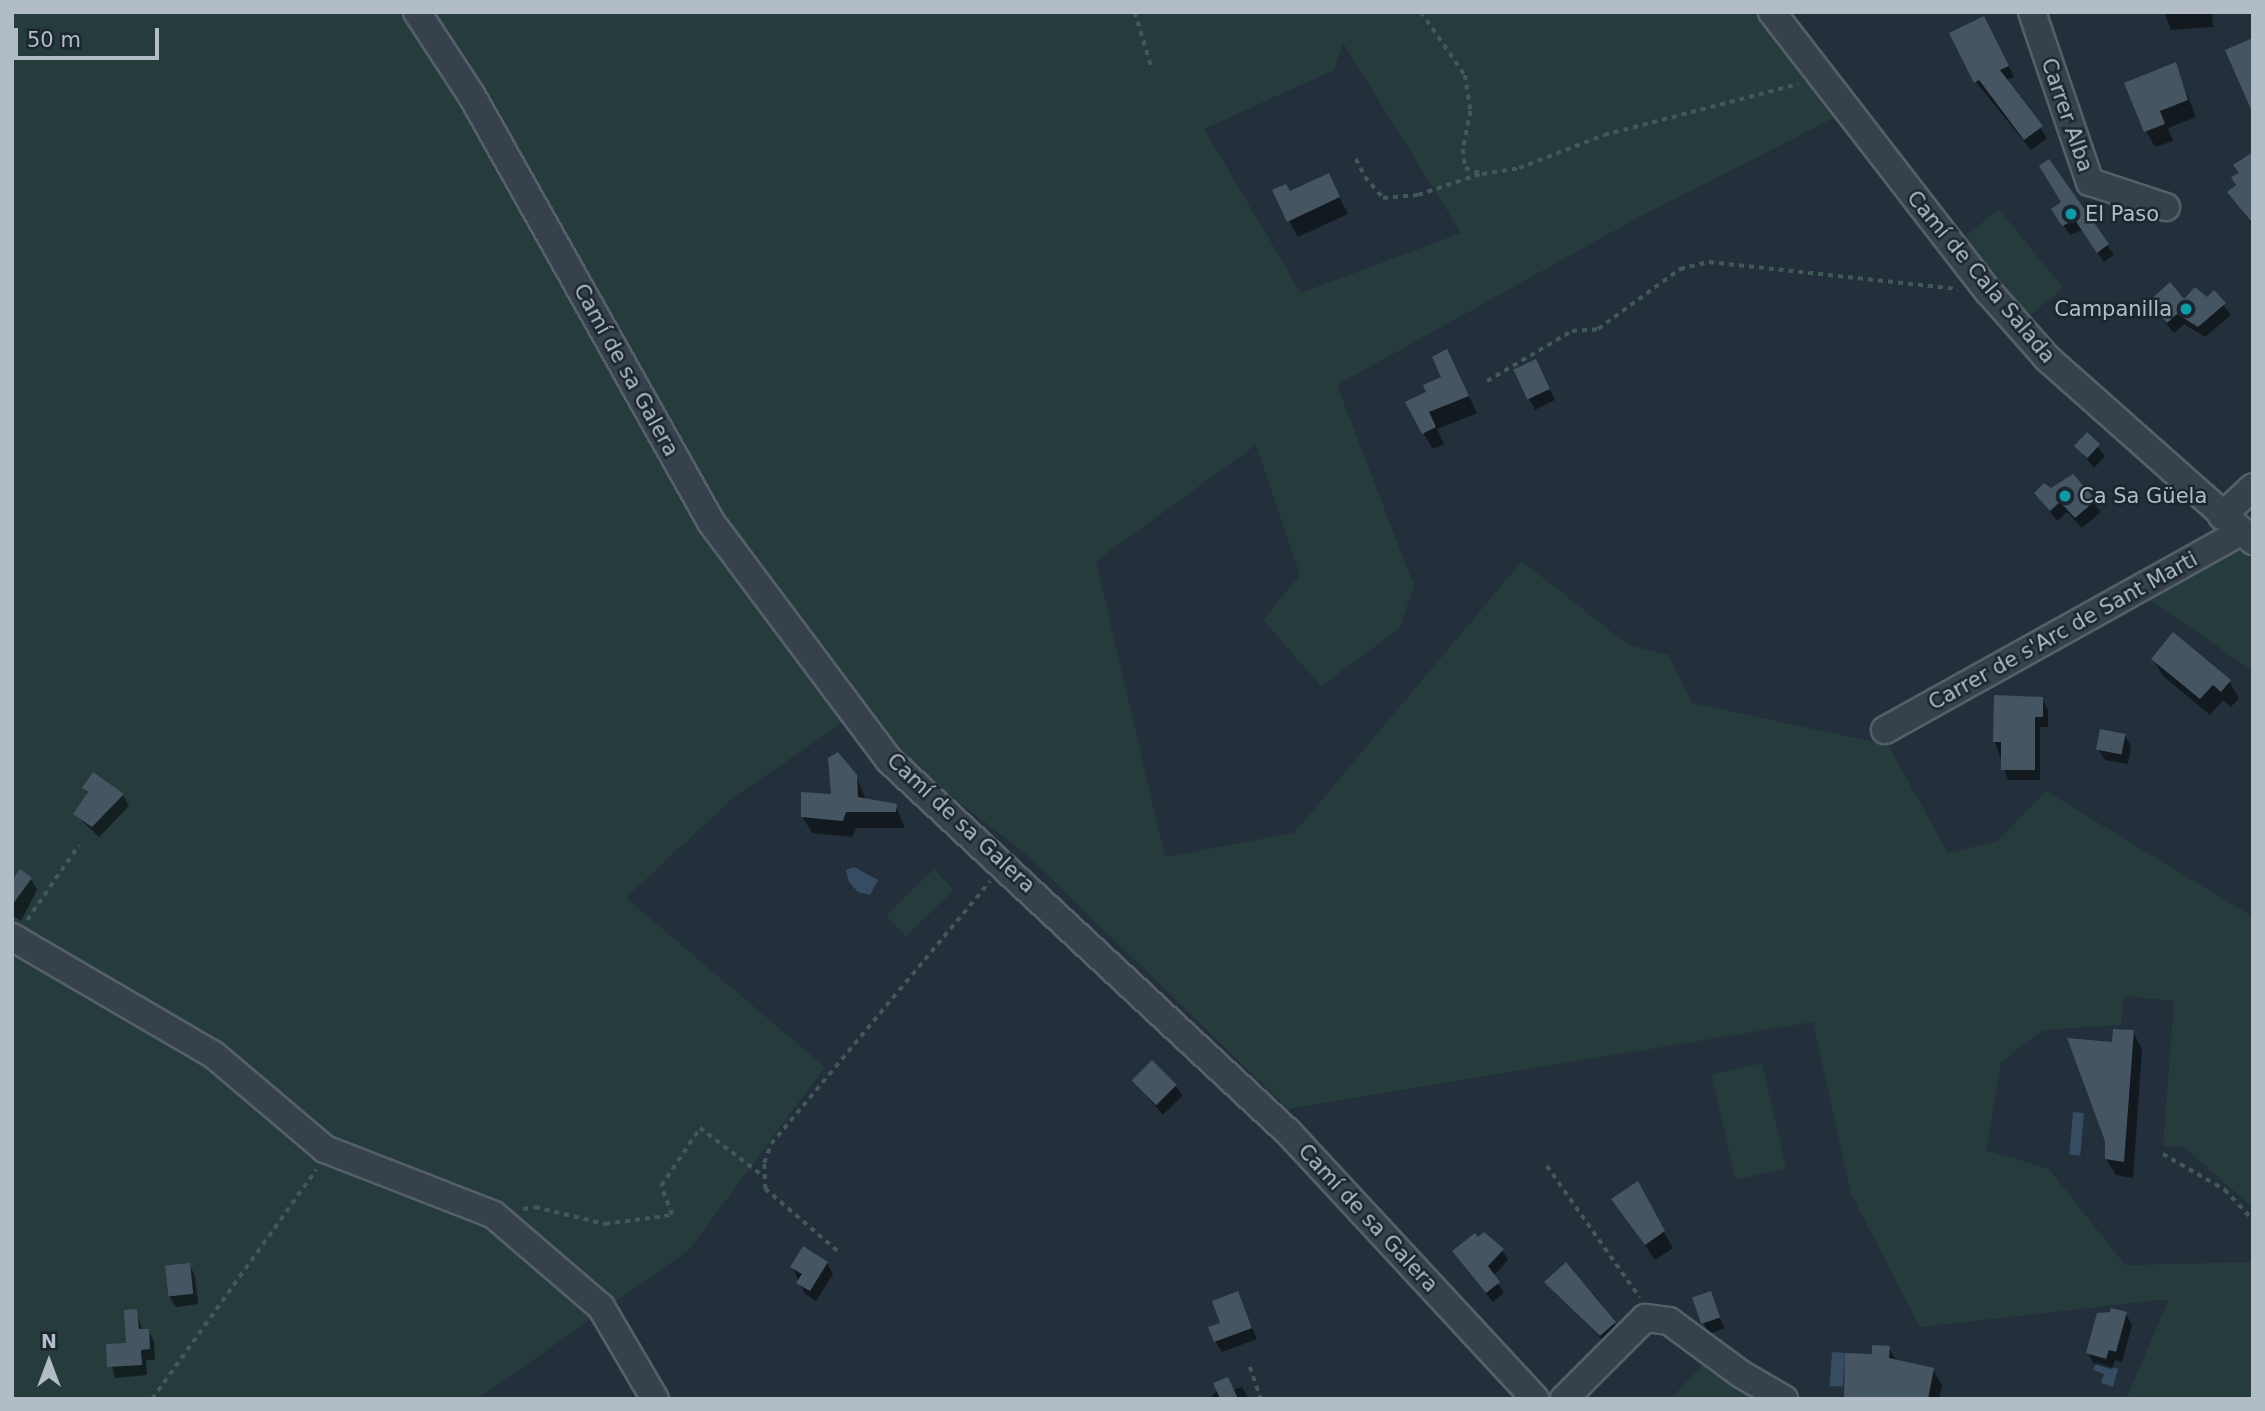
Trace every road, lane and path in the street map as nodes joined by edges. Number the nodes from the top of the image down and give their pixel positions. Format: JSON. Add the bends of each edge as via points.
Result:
{"nodes":[{"id":1,"x":417,"y":12,"type":"edge"},
{"id":2,"x":1135,"y":12,"type":"edge"},
{"id":3,"x":1421,"y":12,"type":"edge"},
{"id":4,"x":1772,"y":12,"type":"edge"},
{"id":5,"x":2032,"y":12,"type":"edge"},
{"id":6,"x":1152,"y":69,"type":"dead end"},
{"id":7,"x":1821,"y":78,"type":"junction"},
{"id":8,"x":1356,"y":159,"type":"dead end"},
{"id":9,"x":1482,"y":174,"type":"junction"},
{"id":10,"x":2166,"y":207,"type":"dead end"},
{"id":11,"x":1988,"y":291,"type":"junction"},
{"id":12,"x":1487,"y":381,"type":"dead end"},
{"id":13,"x":2253,"y":487,"type":"edge"},
{"id":14,"x":2238,"y":530,"type":"edge"},
{"id":15,"x":1885,"y":730,"type":"dead end"},
{"id":16,"x":79,"y":845,"type":"dead end"},
{"id":17,"x":1004,"y":863,"type":"junction"},
{"id":18,"x":13,"y":938,"type":"edge"},
{"id":19,"x":325,"y":1149,"type":"junction"},
{"id":20,"x":2163,"y":1154,"type":"dead end"},
{"id":21,"x":1547,"y":1166,"type":"dead end"},
{"id":22,"x":762,"y":1175,"type":"junction"},
{"id":23,"x":494,"y":1215,"type":"junction"},
{"id":24,"x":2253,"y":1220,"type":"edge"},
{"id":25,"x":837,"y":1251,"type":"dead end"},
{"id":26,"x":1656,"y":1319,"type":"junction"},
{"id":27,"x":1250,"y":1367,"type":"dead end"},
{"id":28,"x":152,"y":1399,"type":"edge"},
{"id":29,"x":655,"y":1399,"type":"edge"},
{"id":30,"x":1261,"y":1399,"type":"edge"},
{"id":31,"x":1535,"y":1399,"type":"edge"},
{"id":32,"x":1564,"y":1399,"type":"edge"},
{"id":33,"x":1784,"y":1399,"type":"edge"}],
"edges":[{"from":1,"to":17,"type":"street","name":"Camí de sa Galera","via":[[472,96],[711,522],[889,760]]},
{"from":2,"to":6,"type":"path"},
{"from":3,"to":9,"type":"path","via":[[1465,75],[1471,111],[1463,149],[1465,168]]},
{"from":4,"to":7,"type":"street","name":"Camí de Cala Salada"},
{"from":5,"to":10,"type":"street","name":"Carrer Alba","via":[[2090,182]]},
{"from":7,"to":9,"type":"path","via":[[1604,135],[1520,168]]},
{"from":7,"to":11,"type":"street","name":"Camí de Cala Salada"},
{"from":8,"to":9,"type":"path","via":[[1383,198],[1418,195]]},
{"from":11,"to":12,"type":"path","via":[[1709,262],[1680,269],[1598,330],[1572,331]]},
{"from":11,"to":14,"type":"street","name":"Camí de Cala Salada","via":[[2056,366]]},
{"from":13,"to":14,"type":"street","name":"Carrer de s'Arc de Sant Marti"},
{"from":14,"to":15,"type":"street","name":"Carrer de s'Arc de Sant Marti"},
{"from":16,"to":18,"type":"path"},
{"from":17,"to":22,"type":"path","via":[[771,1144]]},
{"from":17,"to":31,"type":"street","name":"Camí de sa Galera","via":[[1290,1134]]},
{"from":18,"to":19,"type":"street","via":[[214,1055]]},
{"from":19,"to":23,"type":"street"},
{"from":19,"to":28,"type":"path","via":[[320,1165]]},
{"from":20,"to":24,"type":"path","via":[[2225,1190]]},
{"from":21,"to":26,"type":"path"},
{"from":22,"to":23,"type":"path","via":[[700,1128],[662,1186],[672,1215],[605,1224],[535,1207]]},
{"from":22,"to":25,"type":"path","via":[[765,1189]]},
{"from":23,"to":29,"type":"street","via":[[601,1307]]},
{"from":26,"to":32,"type":"street","via":[[1645,1318]]},
{"from":26,"to":33,"type":"street","via":[[1669,1321]]},
{"from":27,"to":30,"type":"path"}]}
